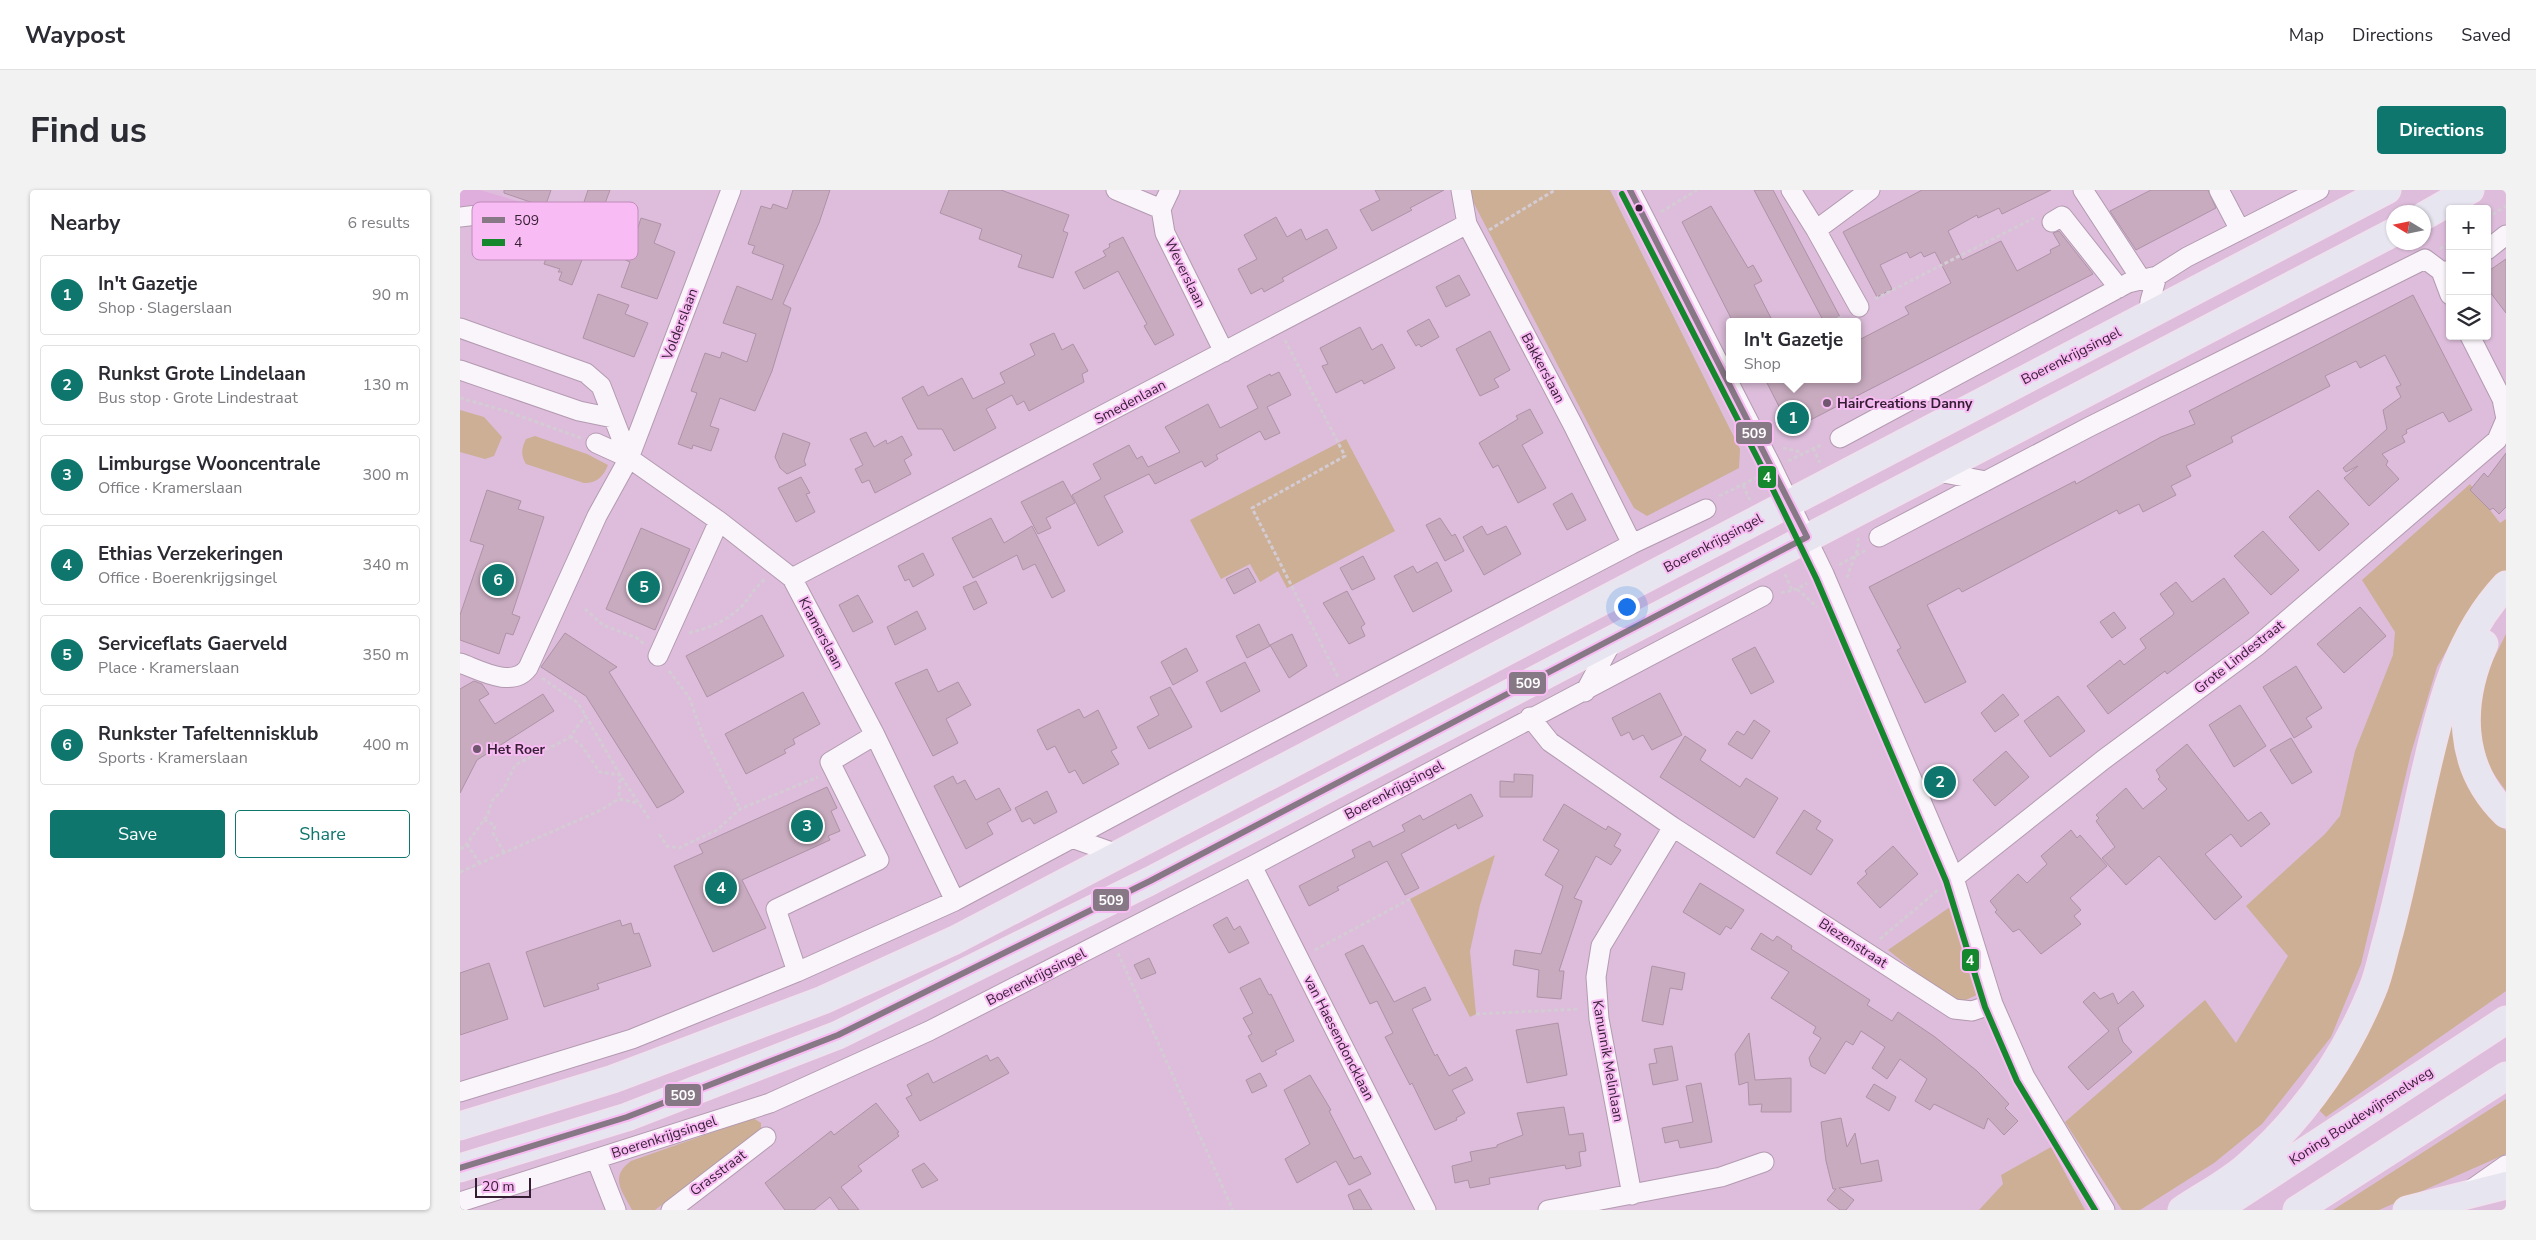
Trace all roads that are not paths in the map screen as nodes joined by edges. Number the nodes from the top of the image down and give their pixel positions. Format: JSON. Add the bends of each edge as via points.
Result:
{"nodes":[{"id":1,"x":731,"y":190,"type":"edge"},
{"id":2,"x":1116,"y":190,"type":"edge"},
{"id":3,"x":1170,"y":190,"type":"edge"},
{"id":4,"x":1461,"y":190,"type":"edge"},
{"id":5,"x":1630,"y":190,"type":"edge"},
{"id":6,"x":1791,"y":190,"type":"edge"},
{"id":7,"x":1870,"y":190,"type":"edge"},
{"id":8,"x":2083,"y":190,"type":"edge"},
{"id":9,"x":2219,"y":190,"type":"edge"},
{"id":10,"x":2319,"y":190,"type":"edge"},
{"id":11,"x":2387,"y":190,"type":"edge"},
{"id":12,"x":2470,"y":190,"type":"edge"},
{"id":13,"x":1161,"y":209,"type":"junction"},
{"id":14,"x":2431,"y":212,"type":"edge"},
{"id":15,"x":2046,"y":218,"type":"road end"},
{"id":16,"x":1816,"y":230,"type":"junction"},
{"id":17,"x":2240,"y":230,"type":"junction"},
{"id":18,"x":1471,"y":231,"type":"junction"},
{"id":19,"x":2506,"y":235,"type":"edge"},
{"id":20,"x":2386,"y":236,"type":"edge"},
{"id":21,"x":2491,"y":247,"type":"edge"},
{"id":22,"x":2445,"y":271,"type":"edge"},
{"id":23,"x":2149,"y":277,"type":"junction"},
{"id":24,"x":2119,"y":288,"type":"junction"},
{"id":25,"x":1858,"y":307,"type":"road end"},
{"id":26,"x":2149,"y":316,"type":"junction"},
{"id":27,"x":460,"y":328,"type":"edge"},
{"id":28,"x":2472,"y":340,"type":"edge"},
{"id":29,"x":1224,"y":352,"type":"junction"},
{"id":30,"x":460,"y":370,"type":"edge"},
{"id":31,"x":1726,"y":376,"type":"edge"},
{"id":32,"x":1729,"y":383,"type":"edge"},
{"id":33,"x":613,"y":418,"type":"junction"},
{"id":34,"x":2506,"y":419,"type":"edge"},
{"id":35,"x":1840,"y":438,"type":"dead end"},
{"id":36,"x":596,"y":443,"type":"road end"},
{"id":37,"x":629,"y":458,"type":"junction"},
{"id":38,"x":1933,"y":472,"type":"junction"},
{"id":39,"x":1986,"y":481,"type":"junction"},
{"id":40,"x":1790,"y":503,"type":"junction"},
{"id":41,"x":1706,"y":509,"type":"road end"},
{"id":42,"x":719,"y":521,"type":"junction"},
{"id":43,"x":1807,"y":537,"type":"junction"},
{"id":44,"x":1879,"y":537,"type":"dead end"},
{"id":45,"x":1632,"y":544,"type":"junction"},
{"id":46,"x":785,"y":572,"type":"junction"},
{"id":47,"x":2506,"y":585,"type":"edge"},
{"id":48,"x":1763,"y":596,"type":"dead end"},
{"id":49,"x":2506,"y":608,"type":"edge"},
{"id":50,"x":1614,"y":638,"type":"junction"},
{"id":51,"x":658,"y":656,"type":"road end"},
{"id":52,"x":460,"y":664,"type":"edge"},
{"id":53,"x":1585,"y":692,"type":"junction"},
{"id":54,"x":1530,"y":717,"type":"junction"},
{"id":55,"x":875,"y":736,"type":"junction"},
{"id":56,"x":2506,"y":814,"type":"edge"},
{"id":57,"x":1673,"y":827,"type":"junction"},
{"id":58,"x":1072,"y":838,"type":"junction"},
{"id":59,"x":1117,"y":854,"type":"junction"},
{"id":60,"x":1252,"y":866,"type":"junction"},
{"id":61,"x":1954,"y":878,"type":"junction"},
{"id":62,"x":955,"y":901,"type":"junction"},
{"id":63,"x":797,"y":972,"type":"junction"},
{"id":64,"x":1993,"y":1004,"type":"junction"},
{"id":65,"x":2506,"y":1020,"type":"edge"},
{"id":66,"x":2506,"y":1076,"type":"edge"},
{"id":67,"x":460,"y":1092,"type":"edge"},
{"id":68,"x":460,"y":1126,"type":"edge"},
{"id":69,"x":766,"y":1137,"type":"dead end"},
{"id":70,"x":596,"y":1159,"type":"junction"},
{"id":71,"x":1764,"y":1162,"type":"dead end"},
{"id":72,"x":2506,"y":1165,"type":"edge"},
{"id":73,"x":460,"y":1168,"type":"edge"},
{"id":74,"x":2506,"y":1186,"type":"edge"},
{"id":75,"x":2464,"y":1194,"type":"junction"},
{"id":76,"x":1632,"y":1195,"type":"junction"},
{"id":77,"x":460,"y":1202,"type":"edge"},
{"id":78,"x":616,"y":1210,"type":"edge"},
{"id":79,"x":671,"y":1210,"type":"edge"},
{"id":80,"x":1426,"y":1210,"type":"edge"},
{"id":81,"x":1548,"y":1210,"type":"edge"},
{"id":82,"x":2105,"y":1210,"type":"edge"},
{"id":83,"x":2182,"y":1210,"type":"edge"},
{"id":84,"x":2216,"y":1210,"type":"edge"},
{"id":85,"x":2297,"y":1210,"type":"edge"},
{"id":86,"x":2407,"y":1210,"type":"edge"}],
"edges":[{"from":1,"to":37,"type":"street","name":"Volderslaan"},
{"from":2,"to":13,"type":"street"},
{"from":3,"to":13,"type":"street"},
{"from":4,"to":18,"type":"street","name":"Bakkerslaan"},
{"from":5,"to":31,"type":"street"},
{"from":6,"to":16,"type":"street"},
{"from":7,"to":16,"type":"street"},
{"from":8,"to":23,"type":"street"},
{"from":9,"to":17,"type":"street"},
{"from":10,"to":17,"type":"street"},
{"from":11,"to":26,"type":"highway","name":"Boerenkrijgsingel"},
{"from":12,"to":14,"type":"highway"},
{"from":13,"to":29,"type":"street","name":"Weverslaan","via":[[1165,233]]},
{"from":15,"to":24,"type":"street","via":[[2062,216]]},
{"from":16,"to":25,"type":"street"},
{"from":17,"to":23,"type":"street"},
{"from":18,"to":29,"type":"street","name":"Smedenlaan"},
{"from":18,"to":45,"type":"street","name":"Bakkerslaan"},
{"from":19,"to":21,"type":"street"},
{"from":20,"to":38,"type":"highway"},
{"from":22,"to":39,"type":"street","via":[[2425,258]]},
{"from":23,"to":24,"type":"street"},
{"from":23,"to":26,"type":"street"},
{"from":24,"to":35,"type":"street"},
{"from":26,"to":40,"type":"highway","name":"Boerenkrijgsingel"},
{"from":27,"to":33,"type":"street","via":[[586,373],[601,386]]},
{"from":28,"to":34,"type":"street","name":"Grote Lindestraat","via":[[2502,399]]},
{"from":29,"to":46,"type":"street","name":"Smedenlaan"},
{"from":30,"to":33,"type":"street","via":[[579,411]]},
{"from":32,"to":40,"type":"street"},
{"from":33,"to":37,"type":"street"},
{"from":34,"to":61,"type":"street","name":"Grote Lindestraat","via":[[2497,440],[2256,646]]},
{"from":36,"to":37,"type":"street","name":"Kramerslaan"},
{"from":37,"to":42,"type":"street","name":"Kramerslaan"},
{"from":37,"to":52,"type":"street","name":"Volderslaan","via":[[597,516],[523,675],[506,678]]},
{"from":38,"to":39,"type":"street"},
{"from":38,"to":43,"type":"highway"},
{"from":39,"to":44,"type":"street"},
{"from":40,"to":43,"type":"street"},
{"from":40,"to":59,"type":"highway","name":"Boerenkrijgsingel"},
{"from":41,"to":45,"type":"street"},
{"from":42,"to":46,"type":"street","name":"Kramerslaan"},
{"from":42,"to":51,"type":"street"},
{"from":43,"to":50,"type":"highway"},
{"from":43,"to":61,"type":"street"},
{"from":45,"to":58,"type":"street"},
{"from":46,"to":55,"type":"street","name":"Kramerslaan"},
{"from":47,"to":83,"type":"highway","via":[[2479,619],[2450,680],[2373,989],[2347,1044],[2325,1081],[2292,1121],[2245,1168]]},
{"from":48,"to":53,"type":"street","name":"Boerenkrijgsingel"},
{"from":49,"to":56,"type":"highway","via":[[2491,627],[2472,670],[2465,709],[2468,748],[2480,782]]},
{"from":50,"to":53,"type":"street"},
{"from":50,"to":73,"type":"highway","via":[[1150,881],[838,1035],[627,1117]]},
{"from":53,"to":54,"type":"street","name":"Boerenkrijgsingel"},
{"from":54,"to":57,"type":"street","name":"Biezenstraat","via":[[1550,742]]},
{"from":54,"to":60,"type":"street","name":"Boerenkrijgsingel"},
{"from":55,"to":62,"type":"street","name":"Kramerslaan"},
{"from":55,"to":63,"type":"street","via":[[830,762],[879,860],[776,909]]},
{"from":57,"to":64,"type":"street","name":"Biezenstraat","via":[[1954,1009],[1972,1011]]},
{"from":57,"to":76,"type":"street","name":"Kanunnik Melinlaan","via":[[1601,946],[1596,977],[1598,1008]]},
{"from":58,"to":59,"type":"street"},
{"from":58,"to":62,"type":"street"},
{"from":59,"to":68,"type":"highway","name":"Boerenkrijgsingel","via":[[955,940],[823,1000],[613,1079]]},
{"from":60,"to":70,"type":"street","name":"Boerenkrijgsingel","via":[[929,1031],[770,1103]]},
{"from":60,"to":80,"type":"street","name":"van Haesendoncklaan"},
{"from":61,"to":64,"type":"street"},
{"from":62,"to":63,"type":"street"},
{"from":63,"to":67,"type":"street","via":[[632,1039]]},
{"from":64,"to":82,"type":"street","via":[[2025,1077]]},
{"from":65,"to":84,"type":"highway","name":"Koning Boudewijnsnelweg"},
{"from":66,"to":85,"type":"highway"},
{"from":69,"to":79,"type":"street","name":"Grasstraat"},
{"from":70,"to":77,"type":"street","name":"Boerenkrijgsingel"},
{"from":70,"to":78,"type":"street"},
{"from":71,"to":76,"type":"street","via":[[1721,1177]]},
{"from":72,"to":75,"type":"street"},
{"from":74,"to":75,"type":"highway"},
{"from":75,"to":86,"type":"highway"},
{"from":76,"to":81,"type":"street"}]}
